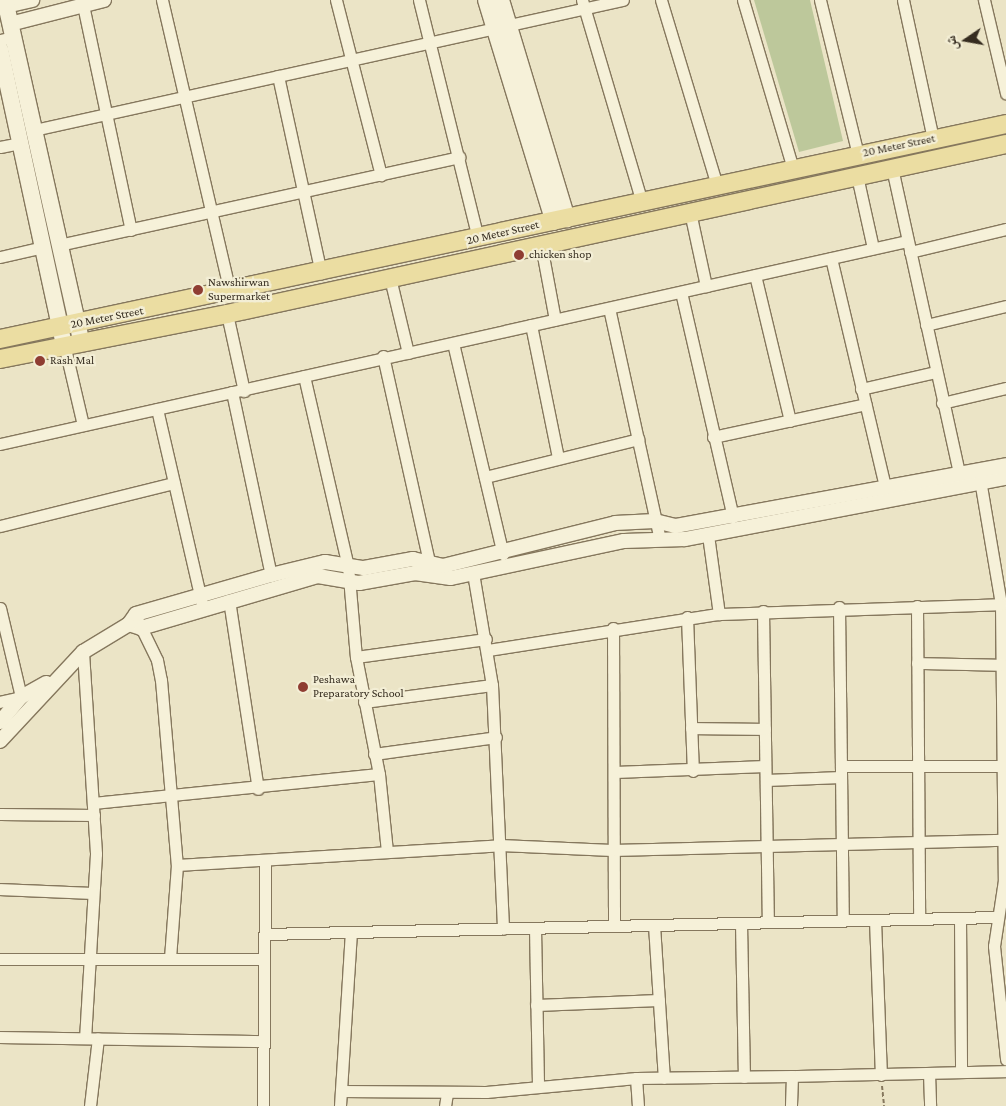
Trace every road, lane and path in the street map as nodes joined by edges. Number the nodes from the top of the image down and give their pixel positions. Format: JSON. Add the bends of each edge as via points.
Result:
{"nodes":[{"id":1,"x":32,"y":0,"type":"edge"},
{"id":2,"x":104,"y":0,"type":"edge"},
{"id":3,"x":162,"y":0,"type":"edge"},
{"id":4,"x":336,"y":0,"type":"edge"},
{"id":5,"x":419,"y":0,"type":"edge"},
{"id":6,"x":486,"y":0,"type":"edge"},
{"id":7,"x":501,"y":0,"type":"edge"},
{"id":8,"x":623,"y":0,"type":"edge"},
{"id":9,"x":661,"y":0,"type":"edge"},
{"id":10,"x":743,"y":0,"type":"edge"},
{"id":11,"x":820,"y":0,"type":"edge"},
{"id":12,"x":903,"y":0,"type":"edge"},
{"id":13,"x":984,"y":0,"type":"edge"},
{"id":14,"x":5,"y":3,"type":"edge"},
{"id":15,"x":584,"y":4,"type":"edge"},
{"id":16,"x":83,"y":5,"type":"junction"},
{"id":17,"x":502,"y":26,"type":"junction"},
{"id":18,"x":8,"y":34,"type":"edge"},
{"id":19,"x":430,"y":42,"type":"junction"},
{"id":20,"x":0,"y":49,"type":"edge"},
{"id":21,"x":351,"y":60,"type":"junction"},
{"id":22,"x":278,"y":76,"type":"junction"},
{"id":23,"x":1006,"y":93,"type":"edge"},
{"id":24,"x":182,"y":97,"type":"junction"},
{"id":25,"x":106,"y":114,"type":"junction"},
{"id":26,"x":1006,"y":124,"type":"edge"},
{"id":27,"x":34,"y":130,"type":"junction"},
{"id":28,"x":933,"y":139,"type":"junction"},
{"id":29,"x":20,"y":143,"type":"junction"},
{"id":30,"x":1006,"y":144,"type":"edge"},
{"id":31,"x":0,"y":148,"type":"edge"},
{"id":32,"x":858,"y":155,"type":"junction"},
{"id":33,"x":459,"y":157,"type":"junction"},
{"id":34,"x":892,"y":168,"type":"junction"},
{"id":35,"x":793,"y":169,"type":"junction"},
{"id":36,"x":381,"y":175,"type":"junction"},
{"id":37,"x":857,"y":176,"type":"junction"},
{"id":38,"x":716,"y":186,"type":"junction"},
{"id":39,"x":303,"y":192,"type":"junction"},
{"id":40,"x":642,"y":202,"type":"junction"},
{"id":41,"x":611,"y":209,"type":"junction"},
{"id":42,"x":690,"y":212,"type":"junction"},
{"id":43,"x":210,"y":213,"type":"junction"},
{"id":44,"x":560,"y":220,"type":"junction"},
{"id":45,"x":616,"y":228,"type":"junction"},
{"id":46,"x":1006,"y":229,"type":"edge"},
{"id":47,"x":130,"y":230,"type":"junction"},
{"id":48,"x":478,"y":239,"type":"junction"},
{"id":49,"x":59,"y":245,"type":"junction"},
{"id":50,"x":449,"y":245,"type":"junction"},
{"id":51,"x":540,"y":245,"type":"junction"},
{"id":52,"x":909,"y":246,"type":"junction"},
{"id":53,"x":43,"y":247,"type":"junction"},
{"id":54,"x":873,"y":248,"type":"junction"},
{"id":55,"x":0,"y":256,"type":"edge"},
{"id":56,"x":831,"y":258,"type":"junction"},
{"id":57,"x":453,"y":264,"type":"junction"},
{"id":58,"x":321,"y":273,"type":"junction"},
{"id":59,"x":756,"y":275,"type":"junction"},
{"id":60,"x":390,"y":278,"type":"junction"},
{"id":61,"x":706,"y":286,"type":"junction"},
{"id":62,"x":681,"y":292,"type":"junction"},
{"id":63,"x":230,"y":293,"type":"junction"},
{"id":64,"x":1006,"y":306,"type":"edge"},
{"id":65,"x":608,"y":308,"type":"junction"},
{"id":66,"x":227,"y":314,"type":"junction"},
{"id":67,"x":555,"y":320,"type":"junction"},
{"id":68,"x":69,"y":325,"type":"junction"},
{"id":69,"x":531,"y":325,"type":"junction"},
{"id":70,"x":926,"y":326,"type":"junction"},
{"id":71,"x":0,"y":340,"type":"edge"},
{"id":72,"x":72,"y":343,"type":"junction"},
{"id":73,"x":453,"y":343,"type":"junction"},
{"id":74,"x":408,"y":353,"type":"junction"},
{"id":75,"x":383,"y":356,"type":"junction"},
{"id":76,"x":0,"y":359,"type":"edge"},
{"id":77,"x":936,"y":372,"type":"junction"},
{"id":78,"x":304,"y":376,"type":"junction"},
{"id":79,"x":1006,"y":388,"type":"edge"},
{"id":80,"x":861,"y":389,"type":"junction"},
{"id":81,"x":238,"y":392,"type":"junction"},
{"id":82,"x":942,"y":403,"type":"junction"},
{"id":83,"x":865,"y":404,"type":"junction"},
{"id":84,"x":157,"y":409,"type":"junction"},
{"id":85,"x":790,"y":421,"type":"junction"},
{"id":86,"x":83,"y":425,"type":"junction"},
{"id":87,"x":713,"y":437,"type":"junction"},
{"id":88,"x":638,"y":439,"type":"junction"},
{"id":89,"x":0,"y":444,"type":"edge"},
{"id":90,"x":558,"y":458,"type":"junction"},
{"id":91,"x":1006,"y":465,"type":"edge"},
{"id":92,"x":959,"y":474,"type":"junction"},
{"id":93,"x":485,"y":476,"type":"junction"},
{"id":94,"x":980,"y":477,"type":"junction"},
{"id":95,"x":1006,"y":478,"type":"edge"},
{"id":96,"x":174,"y":483,"type":"junction"},
{"id":97,"x":887,"y":494,"type":"junction"},
{"id":98,"x":733,"y":517,"type":"junction"},
{"id":99,"x":655,"y":521,"type":"junction"},
{"id":100,"x":0,"y":526,"type":"edge"},
{"id":101,"x":708,"y":535,"type":"junction"},
{"id":102,"x":660,"y":539,"type":"junction"},
{"id":103,"x":504,"y":554,"type":"junction"},
{"id":104,"x":348,"y":566,"type":"junction"},
{"id":105,"x":431,"y":570,"type":"junction"},
{"id":106,"x":473,"y":573,"type":"junction"},
{"id":107,"x":271,"y":575,"type":"junction"},
{"id":108,"x":350,"y":582,"type":"junction"},
{"id":109,"x":229,"y":600,"type":"junction"},
{"id":110,"x":202,"y":601,"type":"junction"},
{"id":111,"x":1001,"y":604,"type":"junction"},
{"id":112,"x":917,"y":606,"type":"junction"},
{"id":113,"x":839,"y":607,"type":"junction"},
{"id":114,"x":0,"y":608,"type":"edge"},
{"id":115,"x":763,"y":611,"type":"junction"},
{"id":116,"x":720,"y":614,"type":"junction"},
{"id":117,"x":687,"y":617,"type":"junction"},
{"id":118,"x":135,"y":622,"type":"junction"},
{"id":119,"x":613,"y":628,"type":"junction"},
{"id":120,"x":487,"y":644,"type":"junction"},
{"id":121,"x":83,"y":652,"type":"junction"},
{"id":122,"x":356,"y":658,"type":"junction"},
{"id":123,"x":917,"y":663,"type":"junction"},
{"id":124,"x":1004,"y":664,"type":"junction"},
{"id":125,"x":56,"y":678,"type":"junction"},
{"id":126,"x":492,"y":685,"type":"junction"},
{"id":127,"x":21,"y":697,"type":"junction"},
{"id":128,"x":0,"y":702,"type":"edge"},
{"id":129,"x":364,"y":702,"type":"junction"},
{"id":130,"x":24,"y":713,"type":"junction"},
{"id":131,"x":0,"y":722,"type":"edge"},
{"id":132,"x":691,"y":728,"type":"junction"},
{"id":133,"x":765,"y":729,"type":"junction"},
{"id":134,"x":496,"y":737,"type":"junction"},
{"id":135,"x":0,"y":741,"type":"edge"},
{"id":136,"x":374,"y":754,"type":"junction"},
{"id":137,"x":765,"y":766,"type":"junction"},
{"id":138,"x":918,"y":766,"type":"junction"},
{"id":139,"x":1003,"y":766,"type":"junction"},
{"id":140,"x":693,"y":771,"type":"junction"},
{"id":141,"x":615,"y":772,"type":"junction"},
{"id":142,"x":841,"y":772,"type":"junction"},
{"id":143,"x":379,"y":774,"type":"junction"},
{"id":144,"x":766,"y":780,"type":"junction"},
{"id":145,"x":258,"y":789,"type":"junction"},
{"id":146,"x":170,"y":797,"type":"junction"},
{"id":147,"x":93,"y":809,"type":"junction"},
{"id":148,"x":0,"y":814,"type":"edge"},
{"id":149,"x":918,"y":839,"type":"junction"},
{"id":150,"x":1004,"y":840,"type":"junction"},
{"id":151,"x":842,"y":841,"type":"junction"},
{"id":152,"x":767,"y":844,"type":"junction"},
{"id":153,"x":500,"y":845,"type":"junction"},
{"id":154,"x":612,"y":850,"type":"junction"},
{"id":155,"x":387,"y":852,"type":"junction"},
{"id":156,"x":265,"y":860,"type":"junction"},
{"id":157,"x":177,"y":865,"type":"junction"},
{"id":158,"x":0,"y":889,"type":"edge"},
{"id":159,"x":93,"y":893,"type":"junction"},
{"id":160,"x":997,"y":917,"type":"junction"},
{"id":161,"x":960,"y":918,"type":"junction"},
{"id":162,"x":919,"y":919,"type":"junction"},
{"id":163,"x":875,"y":920,"type":"junction"},
{"id":164,"x":843,"y":921,"type":"junction"},
{"id":165,"x":768,"y":922,"type":"junction"},
{"id":166,"x":741,"y":923,"type":"junction"},
{"id":167,"x":654,"y":925,"type":"junction"},
{"id":168,"x":614,"y":926,"type":"junction"},
{"id":169,"x":535,"y":928,"type":"junction"},
{"id":170,"x":503,"y":930,"type":"junction"},
{"id":171,"x":351,"y":932,"type":"junction"},
{"id":172,"x":265,"y":934,"type":"junction"},
{"id":173,"x":89,"y":958,"type":"junction"},
{"id":174,"x":0,"y":959,"type":"edge"},
{"id":175,"x":170,"y":959,"type":"junction"},
{"id":176,"x":264,"y":959,"type":"junction"},
{"id":177,"x":659,"y":1000,"type":"junction"},
{"id":178,"x":536,"y":1005,"type":"junction"},
{"id":179,"x":0,"y":1037,"type":"edge"},
{"id":180,"x":85,"y":1037,"type":"junction"},
{"id":181,"x":98,"y":1038,"type":"junction"},
{"id":182,"x":264,"y":1041,"type":"junction"},
{"id":183,"x":1006,"y":1058,"type":"edge"},
{"id":184,"x":961,"y":1071,"type":"junction"},
{"id":185,"x":1006,"y":1071,"type":"edge"},
{"id":186,"x":929,"y":1073,"type":"junction"},
{"id":187,"x":881,"y":1075,"type":"junction"},
{"id":188,"x":792,"y":1076,"type":"junction"},
{"id":189,"x":744,"y":1077,"type":"junction"},
{"id":190,"x":636,"y":1078,"type":"junction"},
{"id":191,"x":664,"y":1078,"type":"junction"},
{"id":192,"x":538,"y":1087,"type":"junction"},
{"id":193,"x":341,"y":1091,"type":"junction"},
{"id":194,"x":446,"y":1093,"type":"junction"},
{"id":195,"x":90,"y":1106,"type":"edge"},
{"id":196,"x":263,"y":1106,"type":"edge"},
{"id":197,"x":340,"y":1106,"type":"edge"},
{"id":198,"x":445,"y":1106,"type":"edge"},
{"id":199,"x":638,"y":1106,"type":"edge"},
{"id":200,"x":792,"y":1106,"type":"edge"},
{"id":201,"x":884,"y":1106,"type":"edge"},
{"id":202,"x":930,"y":1106,"type":"edge"}],
"edges":[{"from":1,"to":14,"type":"street"},
{"from":2,"to":16,"type":"street"},
{"from":3,"to":24,"type":"street"},
{"from":4,"to":21,"type":"street"},
{"from":5,"to":19,"type":"street"},
{"from":6,"to":17,"type":"main road"},
{"from":7,"to":17,"type":"main road"},
{"from":8,"to":15,"type":"street"},
{"from":9,"to":38,"type":"street"},
{"from":10,"to":35,"type":"street"},
{"from":11,"to":32,"type":"street"},
{"from":12,"to":28,"type":"street"},
{"from":13,"to":23,"type":"street"},
{"from":14,"to":18,"type":"main road"},
{"from":15,"to":17,"type":"street"},
{"from":15,"to":40,"type":"street"},
{"from":16,"to":18,"type":"street"},
{"from":16,"to":25,"type":"street"},
{"from":17,"to":19,"type":"street"},
{"from":17,"to":44,"type":"main road"},
{"from":18,"to":27,"type":"main road"},
{"from":19,"to":21,"type":"street"},
{"from":19,"to":33,"type":"street"},
{"from":20,"to":29,"type":"main road"},
{"from":21,"to":22,"type":"street"},
{"from":21,"to":36,"type":"street"},
{"from":22,"to":24,"type":"street"},
{"from":22,"to":39,"type":"street"},
{"from":24,"to":25,"type":"street"},
{"from":24,"to":43,"type":"street"},
{"from":25,"to":27,"type":"street"},
{"from":25,"to":47,"type":"street"},
{"from":26,"to":28,"type":"main road","name":"20 Meter Street"},
{"from":27,"to":49,"type":"main road"},
{"from":28,"to":32,"type":"main road","name":"20 Meter Street"},
{"from":29,"to":31,"type":"street"},
{"from":29,"to":53,"type":"main road"},
{"from":30,"to":34,"type":"main road","name":"20 Meter Street"},
{"from":32,"to":35,"type":"main road","name":"20 Meter Street"},
{"from":33,"to":36,"type":"street"},
{"from":33,"to":48,"type":"street"},
{"from":34,"to":37,"type":"main road","name":"20 Meter Street"},
{"from":34,"to":52,"type":"street"},
{"from":35,"to":38,"type":"main road","name":"20 Meter Street"},
{"from":36,"to":39,"type":"street"},
{"from":37,"to":42,"type":"main road","name":"20 Meter Street"},
{"from":37,"to":54,"type":"street"},
{"from":38,"to":40,"type":"main road","name":"20 Meter Street"},
{"from":39,"to":43,"type":"street"},
{"from":39,"to":58,"type":"street"},
{"from":40,"to":41,"type":"main road","name":"20 Meter Street"},
{"from":41,"to":44,"type":"main road","name":"20 Meter Street"},
{"from":41,"to":45,"type":"main road"},
{"from":42,"to":45,"type":"main road","name":"20 Meter Street"},
{"from":42,"to":61,"type":"street"},
{"from":43,"to":47,"type":"street"},
{"from":43,"to":63,"type":"street"},
{"from":44,"to":48,"type":"main road","name":"20 Meter Street"},
{"from":45,"to":51,"type":"main road","name":"20 Meter Street"},
{"from":46,"to":52,"type":"street"},
{"from":47,"to":49,"type":"street"},
{"from":48,"to":50,"type":"main road","name":"20 Meter Street"},
{"from":49,"to":68,"type":"main road"},
{"from":50,"to":57,"type":"main road"},
{"from":50,"to":58,"type":"main road","name":"20 Meter Street"},
{"from":51,"to":57,"type":"main road","name":"20 Meter Street"},
{"from":51,"to":67,"type":"street"},
{"from":52,"to":54,"type":"street"},
{"from":52,"to":70,"type":"street"},
{"from":53,"to":55,"type":"street"},
{"from":53,"to":68,"type":"main road"},
{"from":54,"to":56,"type":"street"},
{"from":56,"to":59,"type":"street"},
{"from":56,"to":80,"type":"street"},
{"from":57,"to":60,"type":"main road","name":"20 Meter Street"},
{"from":58,"to":63,"type":"main road","name":"20 Meter Street"},
{"from":59,"to":61,"type":"street"},
{"from":59,"to":85,"type":"street"},
{"from":60,"to":66,"type":"main road","name":"20 Meter Street"},
{"from":60,"to":74,"type":"street"},
{"from":61,"to":62,"type":"street"},
{"from":62,"to":65,"type":"street"},
{"from":62,"to":87,"type":"street"},
{"from":63,"to":68,"type":"main road","name":"20 Meter Street"},
{"from":64,"to":70,"type":"street"},
{"from":65,"to":67,"type":"street"},
{"from":65,"to":88,"type":"street"},
{"from":66,"to":72,"type":"main road","name":"20 Meter Street"},
{"from":66,"to":81,"type":"street"},
{"from":67,"to":69,"type":"street"},
{"from":68,"to":71,"type":"main road","name":"20 Meter Street"},
{"from":68,"to":72,"type":"main road"},
{"from":69,"to":73,"type":"street"},
{"from":69,"to":90,"type":"street"},
{"from":70,"to":77,"type":"street"},
{"from":72,"to":76,"type":"main road","name":"20 Meter Street"},
{"from":72,"to":86,"type":"street"},
{"from":73,"to":74,"type":"street"},
{"from":73,"to":93,"type":"street"},
{"from":74,"to":75,"type":"street"},
{"from":75,"to":78,"type":"street"},
{"from":75,"to":105,"type":"street"},
{"from":77,"to":80,"type":"street"},
{"from":77,"to":82,"type":"street"},
{"from":78,"to":81,"type":"street"},
{"from":78,"to":104,"type":"street"},
{"from":79,"to":82,"type":"street"},
{"from":80,"to":83,"type":"street"},
{"from":81,"to":84,"type":"street"},
{"from":81,"to":107,"type":"street"},
{"from":82,"to":92,"type":"street"},
{"from":83,"to":85,"type":"street"},
{"from":83,"to":97,"type":"street"},
{"from":84,"to":86,"type":"street"},
{"from":84,"to":96,"type":"street"},
{"from":85,"to":87,"type":"street"},
{"from":86,"to":89,"type":"street"},
{"from":87,"to":98,"type":"street"},
{"from":88,"to":90,"type":"street"},
{"from":88,"to":99,"type":"street"},
{"from":90,"to":93,"type":"street"},
{"from":91,"to":94,"type":"street"},
{"from":92,"to":94,"type":"street"},
{"from":92,"to":97,"type":"street"},
{"from":93,"to":103,"type":"street"},
{"from":94,"to":95,"type":"street"},
{"from":94,"to":97,"type":"street"},
{"from":94,"to":111,"type":"street"},
{"from":96,"to":100,"type":"street"},
{"from":96,"to":110,"type":"street"},
{"from":97,"to":98,"type":"street"},
{"from":97,"to":101,"type":"street"},
{"from":98,"to":99,"type":"street","via":[[675,526]]},
{"from":99,"to":102,"type":"street"},
{"from":99,"to":103,"type":"street","via":[[615,523]]},
{"from":101,"to":102,"type":"street"},
{"from":101,"to":116,"type":"street"},
{"from":102,"to":106,"type":"street","via":[[624,540]]},
{"from":103,"to":105,"type":"street"},
{"from":104,"to":105,"type":"street","via":[[369,568],[413,559]]},
{"from":104,"to":107,"type":"street","via":[[324,562]]},
{"from":104,"to":108,"type":"street"},
{"from":105,"to":106,"type":"street"},
{"from":105,"to":108,"type":"street"},
{"from":106,"to":120,"type":"street"},
{"from":107,"to":110,"type":"street"},
{"from":108,"to":109,"type":"street","via":[[326,575]]},
{"from":108,"to":122,"type":"street"},
{"from":109,"to":110,"type":"street"},
{"from":109,"to":145,"type":"street"},
{"from":110,"to":118,"type":"street"},
{"from":111,"to":112,"type":"street"},
{"from":111,"to":124,"type":"street"},
{"from":112,"to":113,"type":"street"},
{"from":112,"to":123,"type":"street"},
{"from":113,"to":115,"type":"street"},
{"from":113,"to":142,"type":"street"},
{"from":114,"to":127,"type":"street"},
{"from":115,"to":116,"type":"street"},
{"from":115,"to":133,"type":"street"},
{"from":116,"to":117,"type":"street"},
{"from":117,"to":119,"type":"street"},
{"from":117,"to":132,"type":"street"},
{"from":118,"to":121,"type":"street"},
{"from":118,"to":146,"type":"street","via":[[159,669]]},
{"from":119,"to":120,"type":"street"},
{"from":119,"to":141,"type":"street"},
{"from":120,"to":122,"type":"street"},
{"from":120,"to":126,"type":"street"},
{"from":121,"to":125,"type":"street"},
{"from":121,"to":147,"type":"street"},
{"from":122,"to":129,"type":"street"},
{"from":123,"to":124,"type":"street"},
{"from":123,"to":138,"type":"street"},
{"from":124,"to":139,"type":"street"},
{"from":125,"to":127,"type":"street"},
{"from":125,"to":130,"type":"street"},
{"from":126,"to":129,"type":"street"},
{"from":126,"to":134,"type":"street"},
{"from":127,"to":128,"type":"street"},
{"from":127,"to":130,"type":"street"},
{"from":127,"to":131,"type":"street"},
{"from":129,"to":136,"type":"street"},
{"from":130,"to":135,"type":"street"},
{"from":132,"to":133,"type":"street"},
{"from":132,"to":140,"type":"street"},
{"from":133,"to":137,"type":"street"},
{"from":134,"to":136,"type":"street"},
{"from":134,"to":153,"type":"street"},
{"from":136,"to":143,"type":"street"},
{"from":137,"to":140,"type":"street"},
{"from":137,"to":144,"type":"street"},
{"from":138,"to":139,"type":"street"},
{"from":138,"to":142,"type":"street"},
{"from":138,"to":149,"type":"street"},
{"from":139,"to":150,"type":"street"},
{"from":140,"to":141,"type":"street"},
{"from":141,"to":154,"type":"street"},
{"from":142,"to":144,"type":"street"},
{"from":142,"to":151,"type":"street"},
{"from":143,"to":145,"type":"street"},
{"from":143,"to":155,"type":"street"},
{"from":144,"to":152,"type":"street"},
{"from":145,"to":146,"type":"street"},
{"from":146,"to":147,"type":"street"},
{"from":146,"to":157,"type":"street"},
{"from":147,"to":148,"type":"street"},
{"from":147,"to":159,"type":"street"},
{"from":149,"to":150,"type":"street"},
{"from":149,"to":151,"type":"street"},
{"from":149,"to":162,"type":"street"},
{"from":150,"to":160,"type":"street","via":[[1004,880]]},
{"from":151,"to":152,"type":"street"},
{"from":151,"to":164,"type":"street"},
{"from":152,"to":154,"type":"street"},
{"from":152,"to":165,"type":"street"},
{"from":153,"to":154,"type":"street"},
{"from":153,"to":155,"type":"street"},
{"from":153,"to":170,"type":"street"},
{"from":154,"to":168,"type":"street"},
{"from":155,"to":156,"type":"street"},
{"from":156,"to":157,"type":"street"},
{"from":156,"to":172,"type":"street"},
{"from":157,"to":175,"type":"street"},
{"from":158,"to":159,"type":"street"},
{"from":159,"to":173,"type":"street"},
{"from":160,"to":161,"type":"street"},
{"from":160,"to":183,"type":"street","via":[[994,946]]},
{"from":161,"to":162,"type":"street"},
{"from":161,"to":184,"type":"street"},
{"from":162,"to":163,"type":"street"},
{"from":163,"to":164,"type":"street"},
{"from":163,"to":187,"type":"street"},
{"from":164,"to":165,"type":"street"},
{"from":165,"to":166,"type":"street"},
{"from":166,"to":167,"type":"street"},
{"from":166,"to":189,"type":"street"},
{"from":167,"to":168,"type":"street"},
{"from":167,"to":177,"type":"street"},
{"from":168,"to":169,"type":"street"},
{"from":169,"to":170,"type":"street"},
{"from":169,"to":178,"type":"street"},
{"from":170,"to":171,"type":"street"},
{"from":171,"to":172,"type":"street"},
{"from":171,"to":193,"type":"street"},
{"from":172,"to":176,"type":"street"},
{"from":173,"to":174,"type":"street"},
{"from":173,"to":175,"type":"street"},
{"from":173,"to":180,"type":"street"},
{"from":175,"to":176,"type":"street"},
{"from":176,"to":182,"type":"street"},
{"from":177,"to":178,"type":"street"},
{"from":177,"to":191,"type":"street"},
{"from":178,"to":192,"type":"street"},
{"from":179,"to":180,"type":"street"},
{"from":180,"to":181,"type":"street"},
{"from":181,"to":182,"type":"street"},
{"from":181,"to":195,"type":"street"},
{"from":182,"to":196,"type":"street"},
{"from":184,"to":185,"type":"street"},
{"from":184,"to":186,"type":"street"},
{"from":186,"to":187,"type":"street"},
{"from":186,"to":202,"type":"street"},
{"from":187,"to":188,"type":"street"},
{"from":187,"to":201,"type":"path"},
{"from":188,"to":189,"type":"street"},
{"from":188,"to":200,"type":"street"},
{"from":189,"to":191,"type":"street"},
{"from":190,"to":191,"type":"street"},
{"from":190,"to":192,"type":"street"},
{"from":190,"to":199,"type":"street"},
{"from":192,"to":194,"type":"street"},
{"from":193,"to":194,"type":"street"},
{"from":193,"to":197,"type":"street"},
{"from":194,"to":198,"type":"street"}]}
